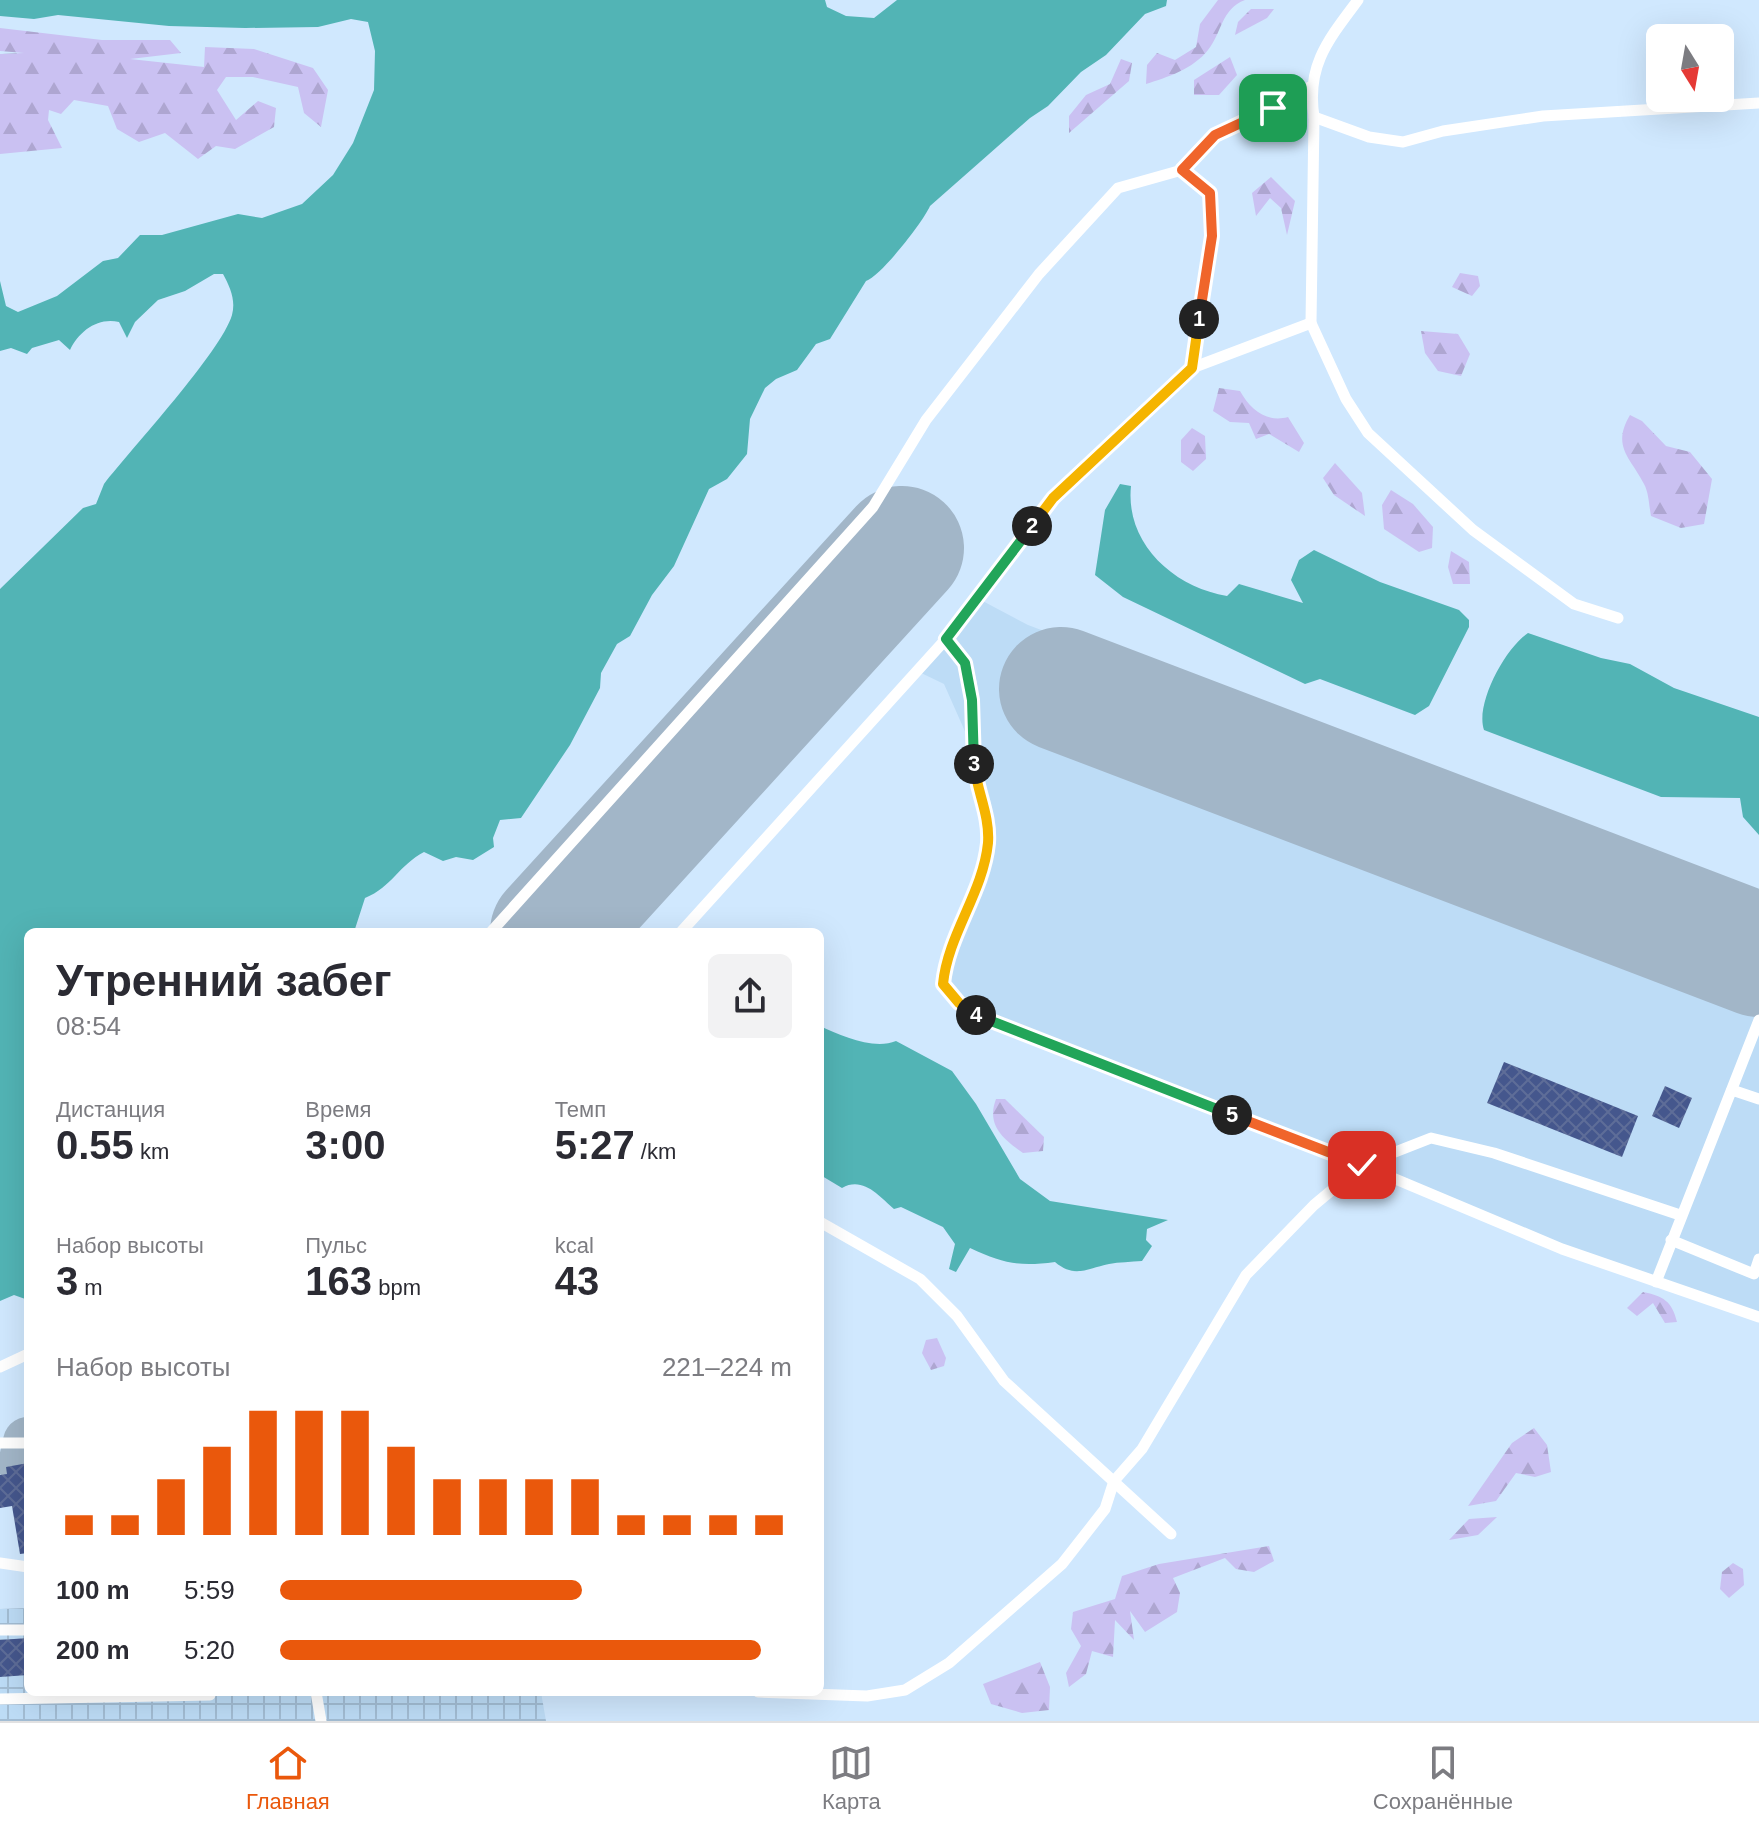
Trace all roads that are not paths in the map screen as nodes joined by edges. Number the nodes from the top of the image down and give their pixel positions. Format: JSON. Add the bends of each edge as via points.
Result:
{"nodes":[{"id":1,"x":1358,"y":0,"type":"edge"},
{"id":2,"x":1310,"y":87,"type":"junction"},
{"id":3,"x":1759,"y":103,"type":"edge"},
{"id":4,"x":1314,"y":117,"type":"junction"},
{"id":5,"x":1182,"y":170,"type":"junction"},
{"id":6,"x":1311,"y":323,"type":"junction"},
{"id":7,"x":1192,"y":368,"type":"junction"},
{"id":8,"x":1618,"y":618,"type":"dead end"},
{"id":9,"x":946,"y":639,"type":"junction"},
{"id":10,"x":495,"y":928,"type":"edge"},
{"id":11,"x":685,"y":928,"type":"edge"},
{"id":12,"x":1759,"y":1020,"type":"edge"},
{"id":13,"x":1732,"y":1090,"type":"junction"},
{"id":14,"x":1759,"y":1099,"type":"edge"},
{"id":15,"x":1362,"y":1165,"type":"junction"},
{"id":16,"x":1680,"y":1215,"type":"junction"},
{"id":17,"x":824,"y":1224,"type":"edge"},
{"id":18,"x":1671,"y":1240,"type":"junction"},
{"id":19,"x":1759,"y":1259,"type":"edge"},
{"id":20,"x":1656,"y":1282,"type":"junction"},
{"id":21,"x":1759,"y":1317,"type":"edge"},
{"id":22,"x":24,"y":1356,"type":"edge"},
{"id":23,"x":0,"y":1367,"type":"edge"},
{"id":24,"x":0,"y":1443,"type":"edge"},
{"id":25,"x":24,"y":1443,"type":"edge"},
{"id":26,"x":1114,"y":1481,"type":"junction"},
{"id":27,"x":1171,"y":1534,"type":"dead end"},
{"id":28,"x":0,"y":1563,"type":"edge"},
{"id":29,"x":24,"y":1566,"type":"edge"},
{"id":30,"x":0,"y":1630,"type":"edge"},
{"id":31,"x":24,"y":1630,"type":"edge"},
{"id":32,"x":824,"y":1694,"type":"edge"},
{"id":33,"x":158,"y":1696,"type":"edge"},
{"id":34,"x":317,"y":1696,"type":"edge"},
{"id":35,"x":0,"y":1699,"type":"edge"},
{"id":36,"x":321,"y":1721,"type":"edge"}],
"edges":[{"from":1,"to":2,"type":"lane","via":[[1328,40]]},
{"from":2,"to":4,"type":"lane"},
{"from":2,"to":5,"type":"lane","via":[[1215,135]]},
{"from":3,"to":4,"type":"lane","via":[[1543,116],[1403,142],[1369,137]]},
{"from":4,"to":6,"type":"lane"},
{"from":5,"to":7,"type":"lane","via":[[1210,193],[1212,236]]},
{"from":5,"to":10,"type":"lane","via":[[1118,188],[1059,252],[926,420],[873,507]]},
{"from":6,"to":7,"type":"lane"},
{"from":6,"to":8,"type":"lane","via":[[1368,433],[1473,530],[1574,604]]},
{"from":7,"to":9,"type":"lane","via":[[1053,498]]},
{"from":9,"to":11,"type":"lane"},
{"from":9,"to":15,"type":"lane","via":[[965,663],[975,777],[987,813],[988,845],[946,961],[943,984],[982,1018]]},
{"from":12,"to":13,"type":"lane"},
{"from":13,"to":14,"type":"lane"},
{"from":13,"to":16,"type":"lane"},
{"from":15,"to":16,"type":"lane","via":[[1431,1138],[1494,1153]]},
{"from":15,"to":20,"type":"lane","via":[[1562,1249]]},
{"from":15,"to":26,"type":"lane","via":[[1314,1205],[1246,1275],[1142,1449]]},
{"from":16,"to":18,"type":"lane"},
{"from":17,"to":26,"type":"lane","via":[[920,1279],[957,1316],[1004,1381]]},
{"from":18,"to":19,"type":"lane","via":[[1754,1274]]},
{"from":18,"to":20,"type":"lane"},
{"from":20,"to":21,"type":"lane"},
{"from":22,"to":23,"type":"lane"},
{"from":24,"to":25,"type":"lane"},
{"from":26,"to":27,"type":"lane"},
{"from":26,"to":32,"type":"lane","via":[[1105,1509],[1062,1564],[949,1663],[905,1690]]},
{"from":28,"to":29,"type":"lane"},
{"from":30,"to":31,"type":"lane"},
{"from":33,"to":35,"type":"lane"},
{"from":34,"to":36,"type":"lane"}]}
